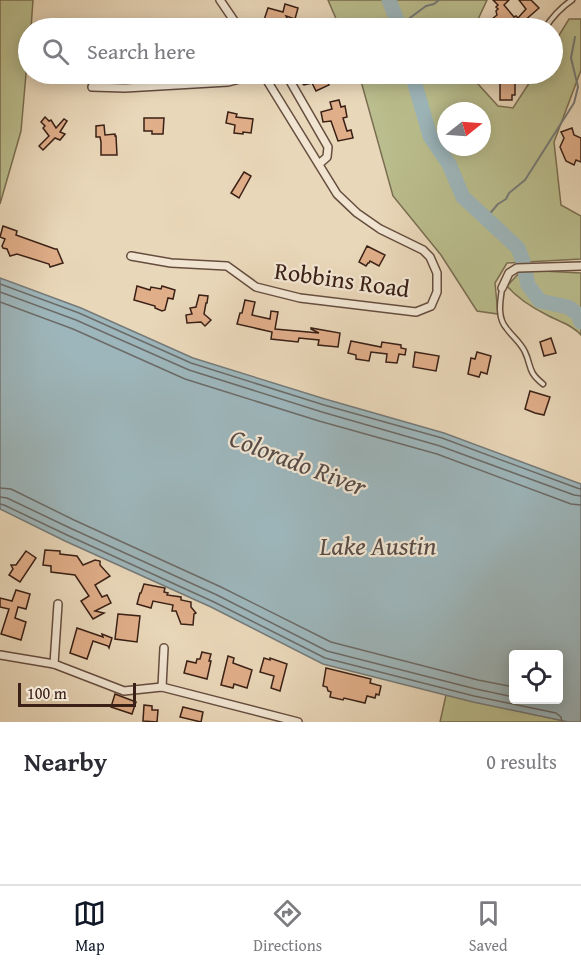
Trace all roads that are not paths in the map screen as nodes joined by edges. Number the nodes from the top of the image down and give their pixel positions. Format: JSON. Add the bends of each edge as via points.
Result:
{"nodes":[{"id":1,"x":220,"y":0,"type":"edge"},
{"id":2,"x":572,"y":0,"type":"edge"},
{"id":3,"x":232,"y":18,"type":"edge"},
{"id":4,"x":552,"y":18,"type":"edge"},
{"id":5,"x":193,"y":84,"type":"edge"},
{"id":6,"x":269,"y":84,"type":"edge"},
{"id":7,"x":292,"y":84,"type":"edge"},
{"id":8,"x":92,"y":87,"type":"dead end"},
{"id":9,"x":319,"y":164,"type":"junction"},
{"id":10,"x":131,"y":256,"type":"dead end"},
{"id":11,"x":581,"y":266,"type":"edge"},
{"id":12,"x":502,"y":288,"type":"joint"},
{"id":13,"x":543,"y":384,"type":"dead end"},
{"id":14,"x":58,"y":604,"type":"dead end"},
{"id":15,"x":164,"y":648,"type":"dead end"},
{"id":16,"x":0,"y":655,"type":"edge"},
{"id":17,"x":54,"y":664,"type":"junction"},
{"id":18,"x":162,"y":687,"type":"junction"},
{"id":19,"x":298,"y":722,"type":"edge"}],
"edges":[{"from":1,"to":3,"type":"street"},
{"from":2,"to":4,"type":"lane"},
{"from":5,"to":8,"type":"street"},
{"from":6,"to":9,"type":"street"},
{"from":7,"to":9,"type":"street","via":[[328,147],[327,157]]},
{"from":9,"to":10,"type":"street","name":"Robbins Road","via":[[337,194],[357,213],[430,257],[437,273],[437,292],[431,306],[416,312],[300,298],[256,287],[227,266]]},
{"from":11,"to":12,"type":"street","via":[[517,268],[508,273]]},
{"from":12,"to":13,"type":"lane","via":[[499,308],[504,326],[525,352],[534,377]]},
{"from":14,"to":17,"type":"street"},
{"from":15,"to":18,"type":"street"},
{"from":16,"to":17,"type":"street"},
{"from":17,"to":18,"type":"street","via":[[124,691]]},
{"from":18,"to":19,"type":"street"}]}
